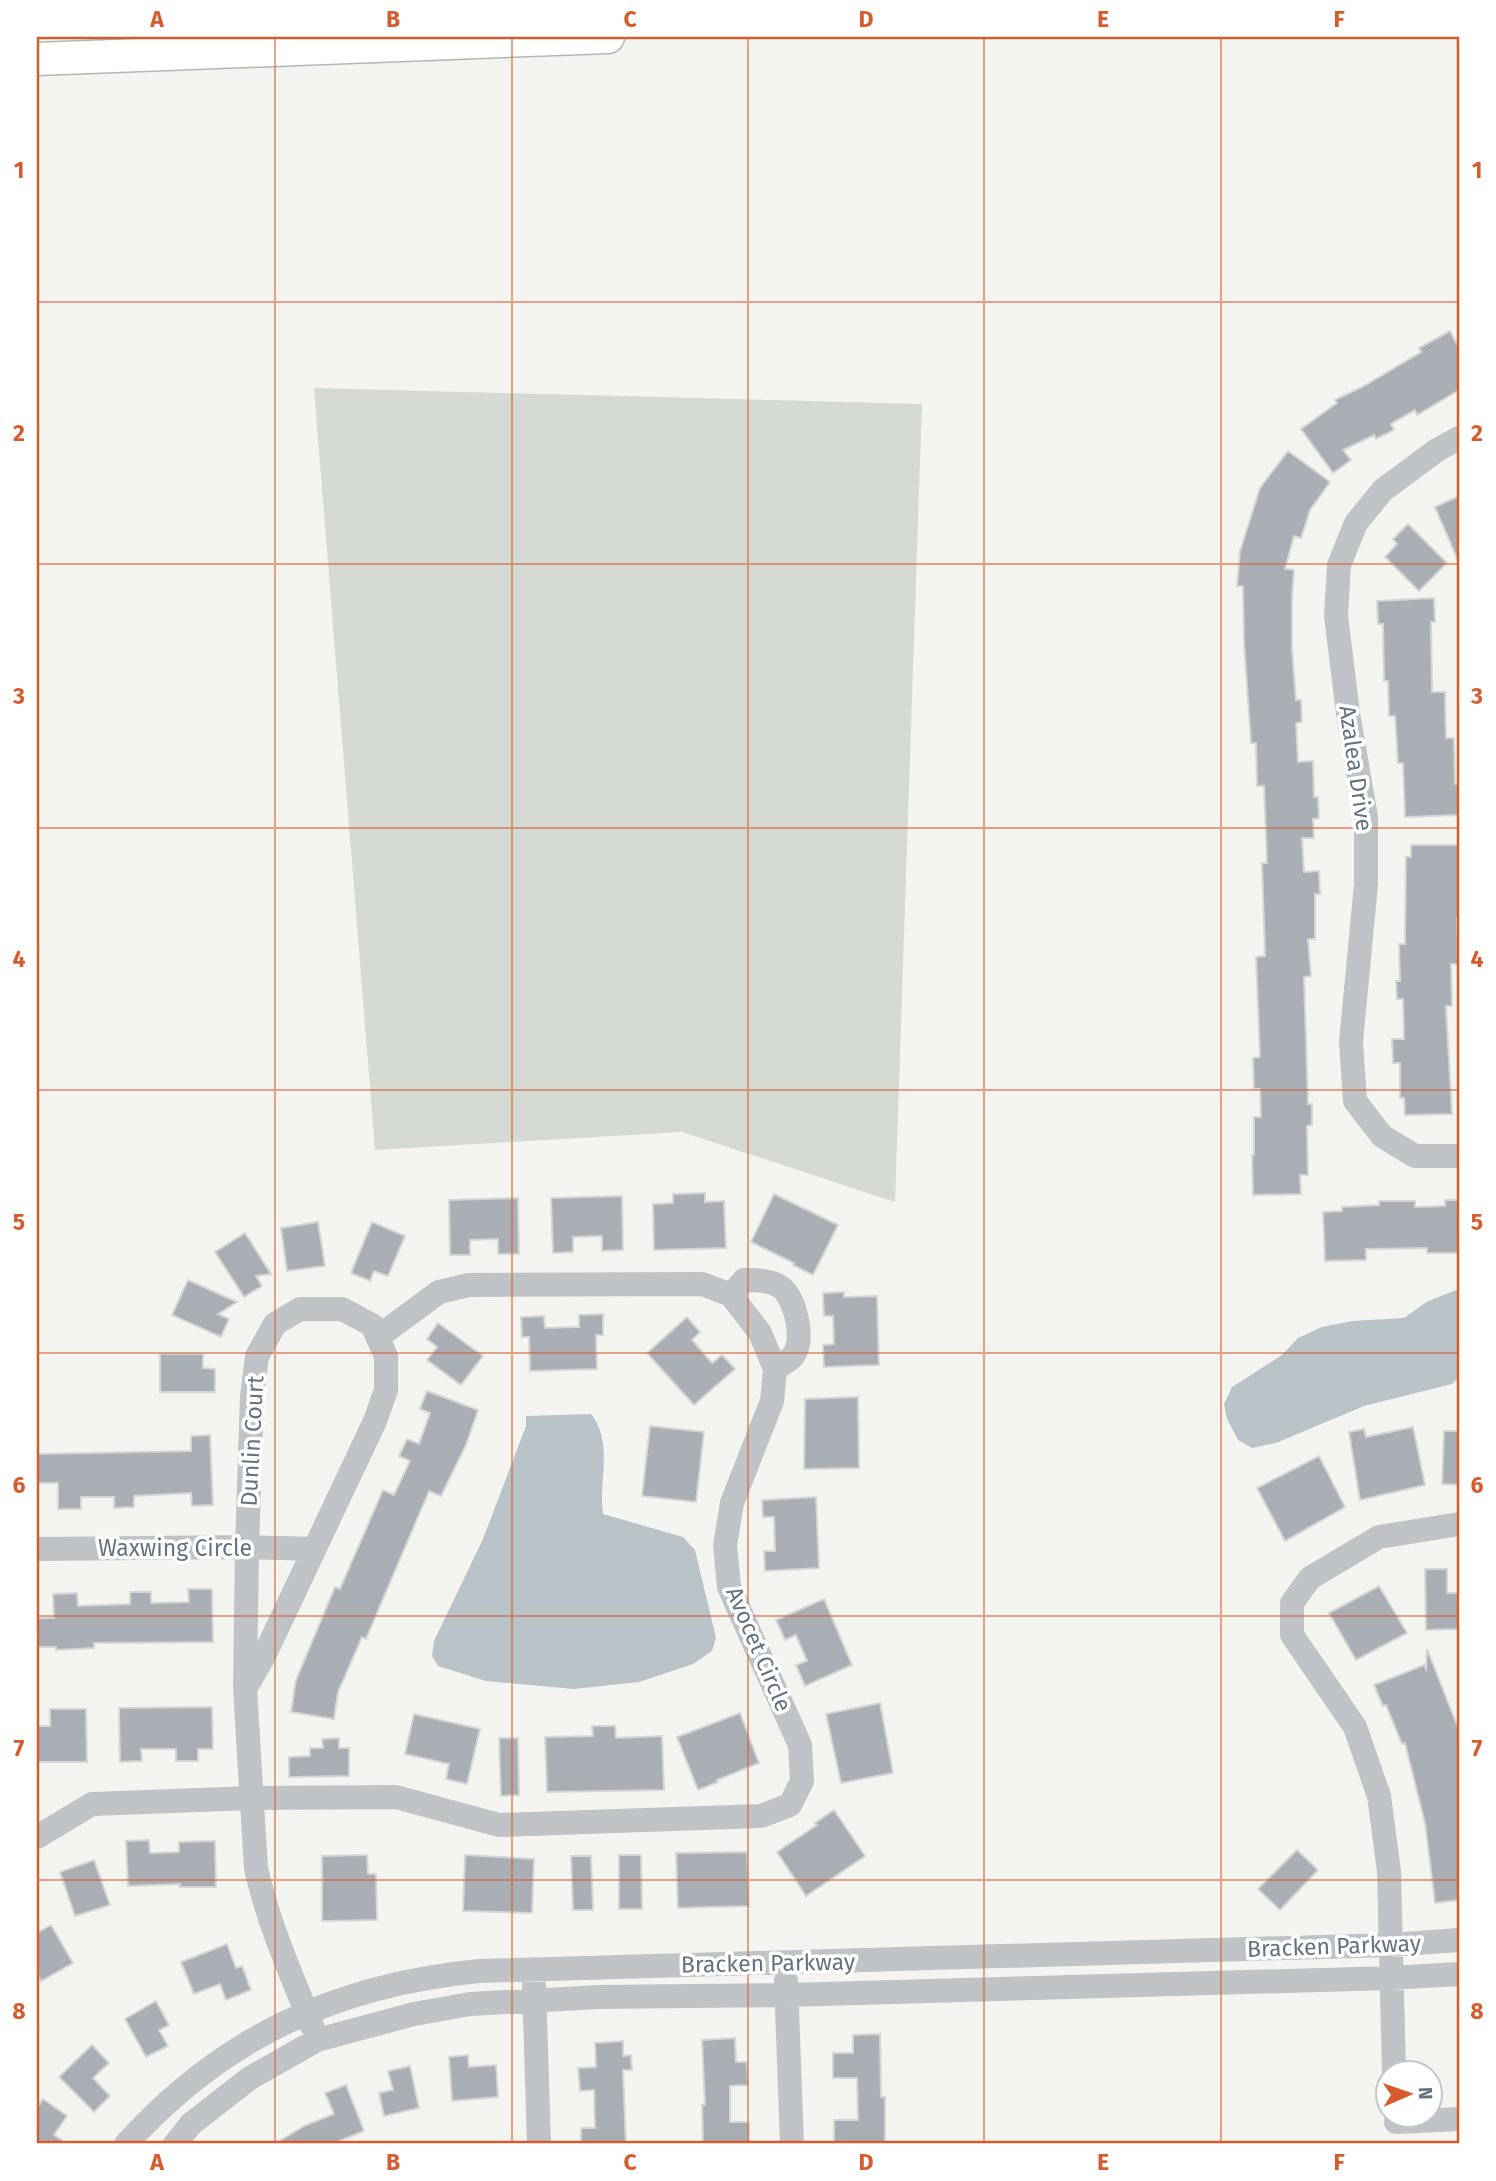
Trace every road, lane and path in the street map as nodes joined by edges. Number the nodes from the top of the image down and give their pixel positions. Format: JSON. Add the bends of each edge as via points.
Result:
{"nodes":[{"id":1,"x":608,"y":37,"type":"edge"},
{"id":2,"x":214,"y":44,"type":"edge"},
{"id":3,"x":37,"y":59,"type":"edge"},
{"id":4,"x":1459,"y":438,"type":"edge"},
{"id":5,"x":1459,"y":1156,"type":"edge"},
{"id":6,"x":731,"y":1295,"type":"junction"},
{"id":7,"x":378,"y":1337,"type":"junction"},
{"id":8,"x":775,"y":1369,"type":"junction"},
{"id":9,"x":1459,"y":1524,"type":"edge"},
{"id":10,"x":247,"y":1547,"type":"junction"},
{"id":11,"x":37,"y":1549,"type":"edge"},
{"id":12,"x":314,"y":1549,"type":"junction"},
{"id":13,"x":245,"y":1689,"type":"junction"},
{"id":14,"x":252,"y":1798,"type":"junction"},
{"id":15,"x":37,"y":1837,"type":"edge"},
{"id":16,"x":1459,"y":1940,"type":"edge"},
{"id":17,"x":1390,"y":1945,"type":"junction"},
{"id":18,"x":953,"y":1959,"type":"junction"},
{"id":19,"x":785,"y":1962,"type":"junction"},
{"id":20,"x":533,"y":1970,"type":"junction"},
{"id":21,"x":1459,"y":1974,"type":"edge"},
{"id":22,"x":1390,"y":1978,"type":"junction"},
{"id":23,"x":954,"y":1990,"type":"junction"},
{"id":24,"x":787,"y":1995,"type":"junction"},
{"id":25,"x":536,"y":2000,"type":"junction"},
{"id":26,"x":306,"y":2012,"type":"junction"},
{"id":27,"x":317,"y":2040,"type":"junction"},
{"id":28,"x":1393,"y":2058,"type":"edge"},
{"id":29,"x":126,"y":2144,"type":"edge"},
{"id":30,"x":175,"y":2144,"type":"edge"},
{"id":31,"x":539,"y":2144,"type":"edge"},
{"id":32,"x":792,"y":2144,"type":"edge"}],
"edges":[{"from":1,"to":2,"type":"main road"},
{"from":2,"to":3,"type":"main road"},
{"from":4,"to":5,"type":"street","name":"Azalea Drive","via":[[1383,489],[1356,523],[1339,565],[1336,616],[1366,817],[1366,884],[1350,1042],[1355,1101],[1382,1136],[1415,1156]]},
{"from":6,"to":7,"type":"street","via":[[702,1284],[469,1285],[439,1292]]},
{"from":6,"to":8,"type":"street","name":"Avocet Circle","via":[[760,1334]]},
{"from":6,"to":8,"type":"street","via":[[744,1280],[762,1280],[781,1288],[796,1312],[799,1334],[793,1355]]},
{"from":7,"to":10,"type":"street","name":"Dunlin Court","via":[[372,1325],[342,1309],[300,1309],[275,1324],[257,1356]]},
{"from":7,"to":12,"type":"street","via":[[386,1356],[386,1390]]},
{"from":8,"to":14,"type":"street","name":"Avocet Circle","via":[[772,1401],[732,1503],[725,1545],[729,1587],[800,1745],[802,1780],[790,1805],[761,1816],[499,1825],[396,1797]]},
{"from":9,"to":17,"type":"street","via":[[1379,1537],[1310,1578],[1292,1603],[1292,1635],[1355,1727],[1379,1796],[1389,1871]]},
{"from":10,"to":11,"type":"street","name":"Waxwing Circle"},
{"from":10,"to":12,"type":"street","name":"Waxwing Circle"},
{"from":10,"to":13,"type":"street","name":"Dunlin Court"},
{"from":12,"to":13,"type":"street"},
{"from":13,"to":14,"type":"street","name":"Dunlin Court"},
{"from":14,"to":15,"type":"street","via":[[92,1804]]},
{"from":14,"to":26,"type":"street","name":"Dunlin Court","via":[[262,1897]]},
{"from":16,"to":17,"type":"street","name":"Bracken Parkway"},
{"from":17,"to":18,"type":"street","name":"Bracken Parkway"},
{"from":17,"to":22,"type":"street"},
{"from":18,"to":19,"type":"street","name":"Bracken Parkway"},
{"from":18,"to":23,"type":"street"},
{"from":19,"to":20,"type":"street","name":"Bracken Parkway"},
{"from":19,"to":24,"type":"street"},
{"from":20,"to":25,"type":"street"},
{"from":20,"to":26,"type":"street","name":"Bracken Parkway","via":[[424,1977]]},
{"from":21,"to":22,"type":"street","name":"Bracken Parkway"},
{"from":22,"to":23,"type":"street","name":"Bracken Parkway"},
{"from":22,"to":28,"type":"street"},
{"from":23,"to":24,"type":"street","name":"Bracken Parkway"},
{"from":24,"to":25,"type":"street","name":"Bracken Parkway"},
{"from":24,"to":32,"type":"street"},
{"from":25,"to":27,"type":"street","name":"Bracken Parkway","via":[[436,2010]]},
{"from":25,"to":31,"type":"street"},
{"from":26,"to":27,"type":"street","name":"Dunlin Court"},
{"from":26,"to":29,"type":"street","name":"Bracken Parkway","via":[[253,2039],[197,2077]]},
{"from":27,"to":30,"type":"street","name":"Bracken Parkway","via":[[250,2078],[191,2124]]}]}
